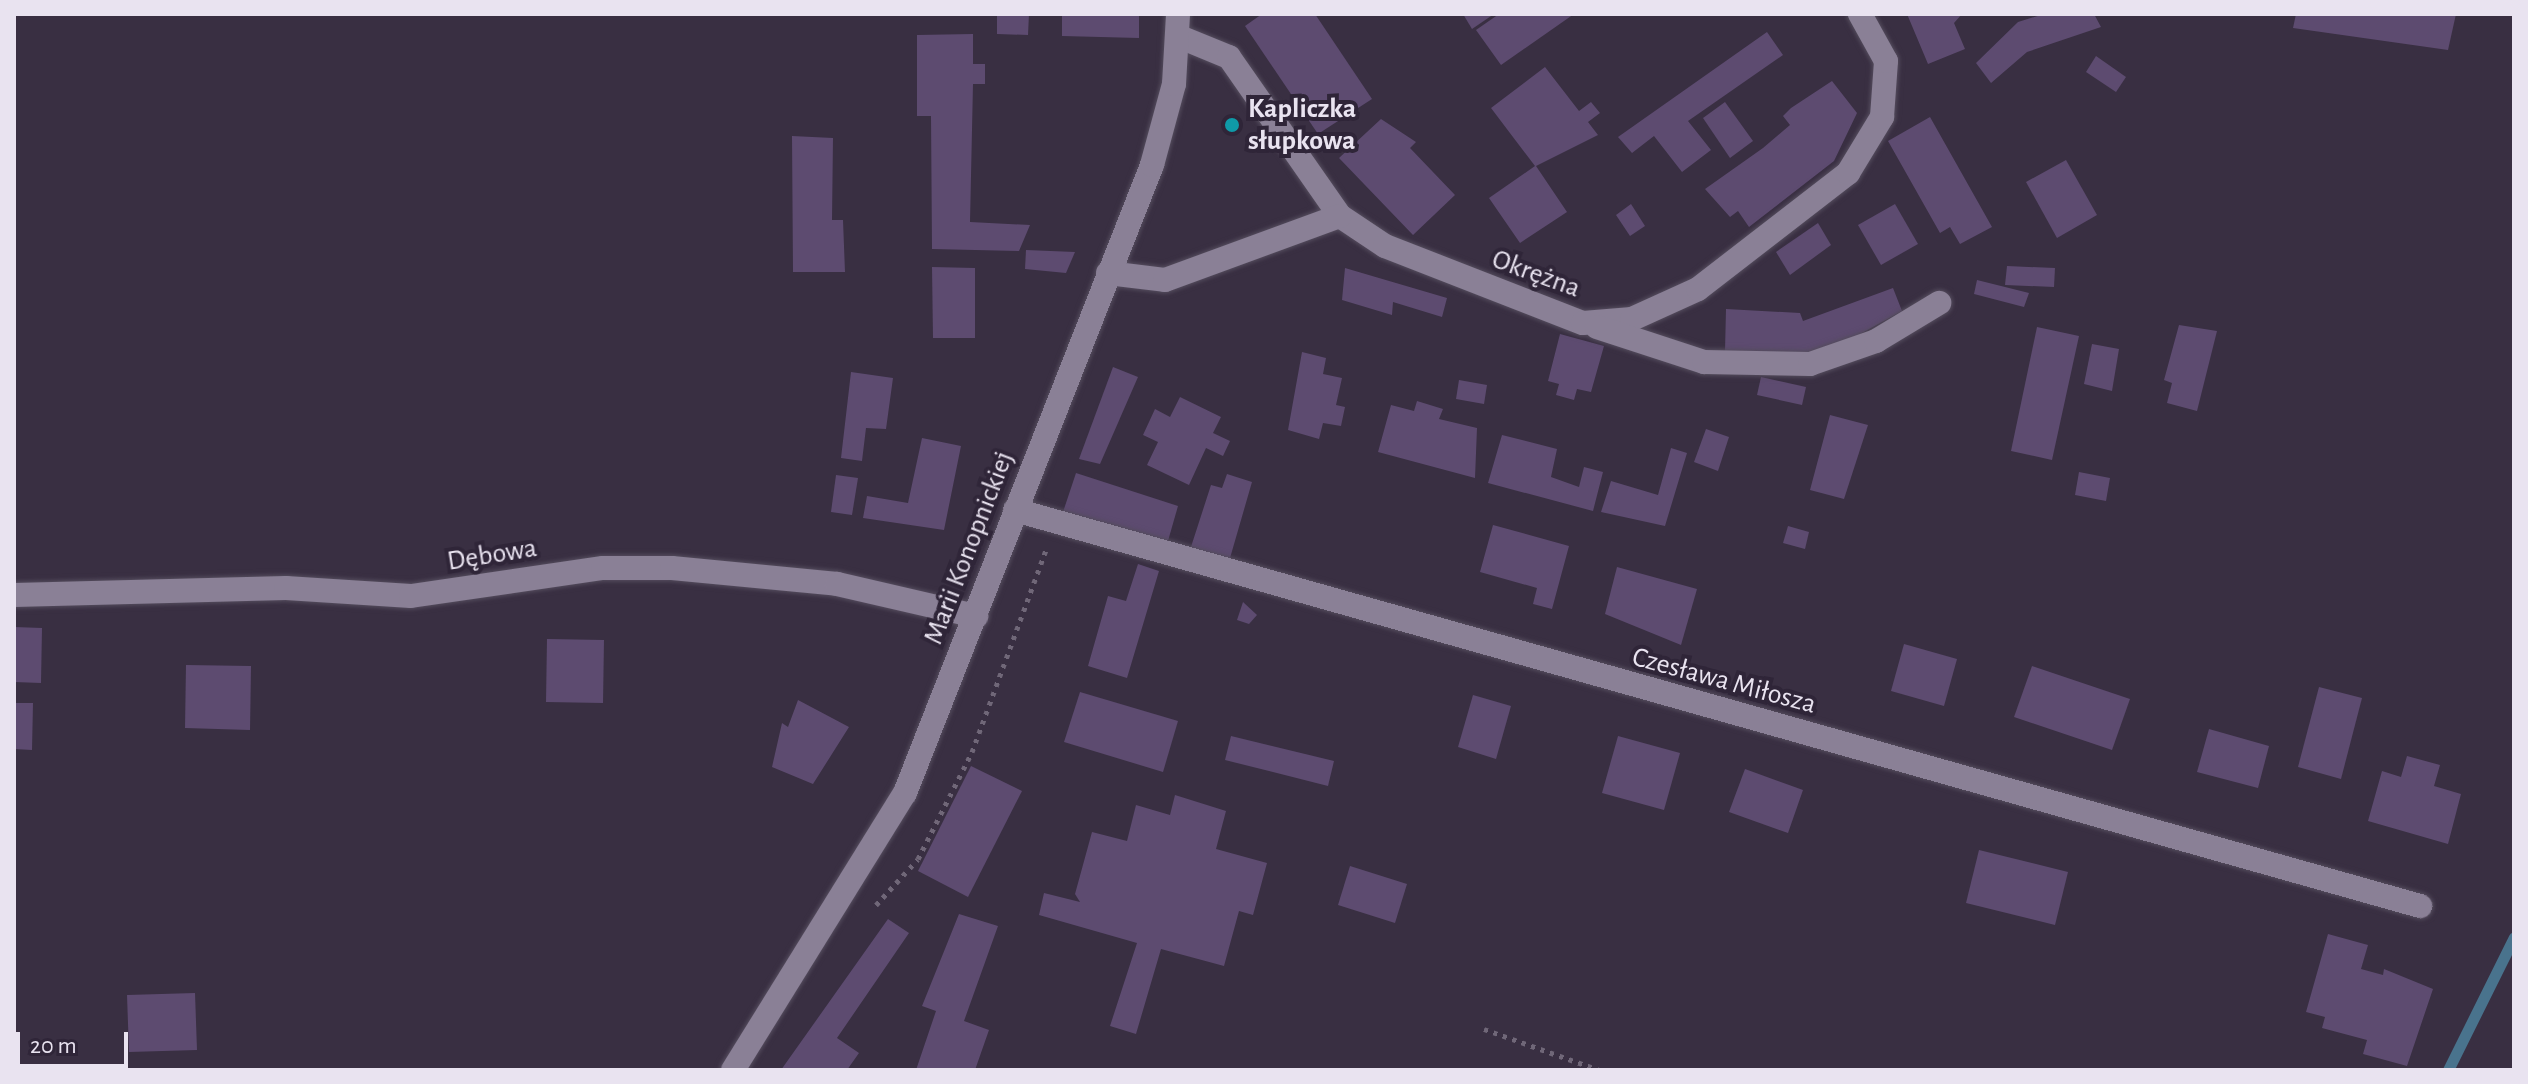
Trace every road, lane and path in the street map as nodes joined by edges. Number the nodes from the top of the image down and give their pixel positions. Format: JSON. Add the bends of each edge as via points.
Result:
{"nodes":[{"id":1,"x":1860,"y":14,"type":"edge"},
{"id":2,"x":1179,"y":25,"type":"edge"},
{"id":3,"x":1340,"y":216,"type":"junction"},
{"id":4,"x":1108,"y":273,"type":"junction"},
{"id":5,"x":1939,"y":303,"type":"dead end"},
{"id":6,"x":1583,"y":323,"type":"junction"},
{"id":7,"x":1015,"y":510,"type":"junction"},
{"id":8,"x":1054,"y":526,"type":"junction"},
{"id":9,"x":14,"y":595,"type":"edge"},
{"id":10,"x":976,"y":616,"type":"junction"},
{"id":11,"x":889,"y":885,"type":"dead end"},
{"id":12,"x":2420,"y":906,"type":"dead end"},
{"id":13,"x":1484,"y":1029,"type":"dead end"},
{"id":14,"x":733,"y":1070,"type":"edge"},
{"id":15,"x":1599,"y":1070,"type":"edge"}],
"edges":[{"from":1,"to":6,"type":"street","name":"Okrężna","via":[[1886,61],[1883,103],[1848,173],[1698,289],[1632,319]]},
{"from":2,"to":3,"type":"street","name":"Okrężna","via":[[1229,57]]},
{"from":2,"to":4,"type":"street","name":"Marii Konopnickiej","via":[[1152,165]]},
{"from":3,"to":4,"type":"street","via":[[1165,280]]},
{"from":3,"to":6,"type":"street","name":"Okrężna","via":[[1385,246]]},
{"from":4,"to":7,"type":"street","name":"Marii Konopnickiej"},
{"from":5,"to":6,"type":"street","via":[[1876,341],[1810,364],[1704,362]]},
{"from":7,"to":8,"type":"street","name":"Czesława Miłosza"},
{"from":7,"to":10,"type":"street","name":"Marii Konopnickiej"},
{"from":8,"to":11,"type":"path","via":[[972,752],[918,859]]},
{"from":8,"to":12,"type":"street","name":"Czesława Miłosza"},
{"from":9,"to":10,"type":"street","name":"Dębowa","via":[[286,588],[411,596],[603,568],[672,568],[837,584]]},
{"from":10,"to":14,"type":"street","name":"Marii Konopnickiej","via":[[898,805]]},
{"from":13,"to":15,"type":"path"}]}
